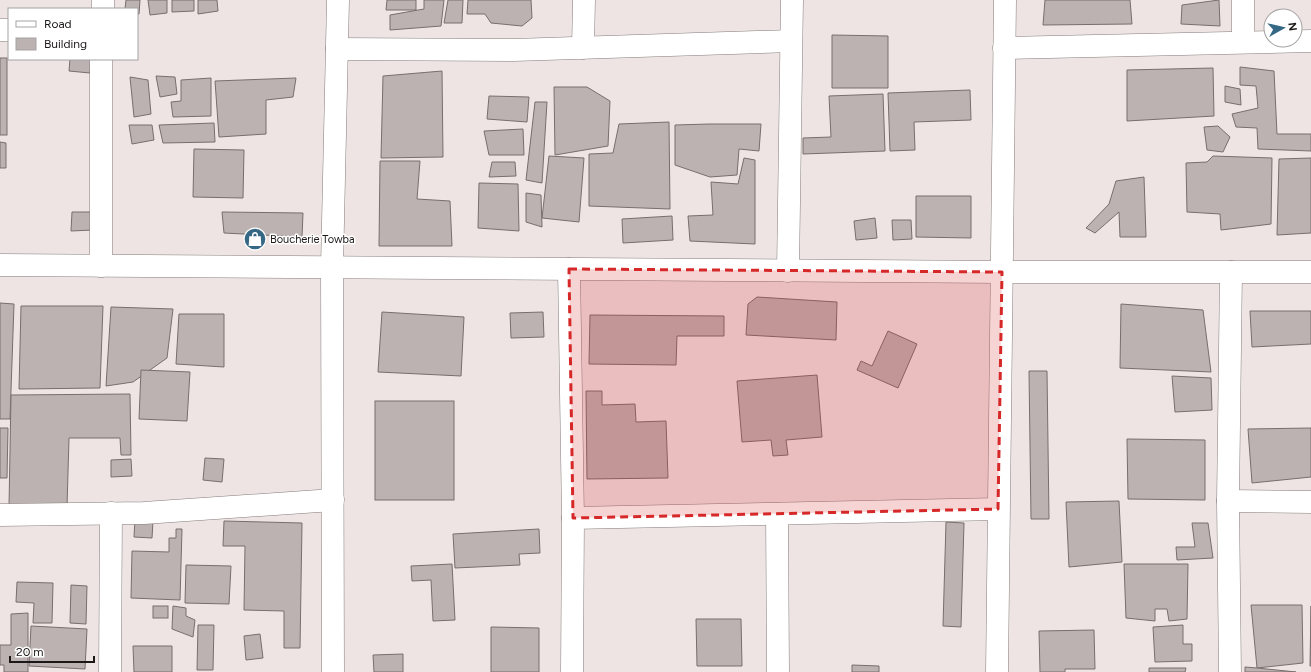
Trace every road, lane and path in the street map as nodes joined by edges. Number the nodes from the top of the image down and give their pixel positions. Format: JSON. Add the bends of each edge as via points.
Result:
{"nodes":[{"id":1,"x":338,"y":0,"type":"edge"},
{"id":2,"x":584,"y":0,"type":"edge"},
{"id":3,"x":792,"y":0,"type":"edge"},
{"id":4,"x":1005,"y":0,"type":"edge"},
{"id":5,"x":1243,"y":0,"type":"edge"},
{"id":6,"x":791,"y":41,"type":"junction"},
{"id":7,"x":1311,"y":41,"type":"edge"},
{"id":8,"x":1243,"y":42,"type":"junction"},
{"id":9,"x":583,"y":48,"type":"junction"},
{"id":10,"x":1004,"y":48,"type":"junction"},
{"id":11,"x":337,"y":49,"type":"junction"},
{"id":12,"x":101,"y":60,"type":"edge"},
{"id":13,"x":0,"y":265,"type":"edge"},
{"id":14,"x":102,"y":266,"type":"junction"},
{"id":15,"x":332,"y":267,"type":"junction"},
{"id":16,"x":569,"y":269,"type":"junction"},
{"id":17,"x":788,"y":270,"type":"junction"},
{"id":18,"x":1002,"y":272,"type":"junction"},
{"id":19,"x":1231,"y":272,"type":"junction"},
{"id":20,"x":1311,"y":272,"type":"edge"},
{"id":21,"x":332,"y":500,"type":"junction"},
{"id":22,"x":1228,"y":501,"type":"junction"},
{"id":23,"x":1311,"y":502,"type":"edge"},
{"id":24,"x":998,"y":509,"type":"junction"},
{"id":25,"x":110,"y":514,"type":"junction"},
{"id":26,"x":777,"y":514,"type":"junction"},
{"id":27,"x":0,"y":515,"type":"edge"},
{"id":28,"x":574,"y":518,"type":"junction"},
{"id":29,"x":110,"y":672,"type":"edge"},
{"id":30,"x":333,"y":672,"type":"edge"},
{"id":31,"x":572,"y":672,"type":"edge"},
{"id":32,"x":778,"y":672,"type":"edge"},
{"id":33,"x":997,"y":672,"type":"edge"},
{"id":34,"x":1230,"y":672,"type":"edge"}],
"edges":[{"from":1,"to":11,"type":"street"},
{"from":2,"to":9,"type":"street"},
{"from":3,"to":6,"type":"street"},
{"from":4,"to":10,"type":"street"},
{"from":5,"to":8,"type":"street"},
{"from":6,"to":9,"type":"street"},
{"from":6,"to":17,"type":"street"},
{"from":7,"to":8,"type":"street"},
{"from":8,"to":10,"type":"street"},
{"from":9,"to":11,"type":"street"},
{"from":10,"to":18,"type":"street"},
{"from":11,"to":15,"type":"street"},
{"from":12,"to":14,"type":"street"},
{"from":13,"to":14,"type":"street"},
{"from":14,"to":15,"type":"street"},
{"from":15,"to":16,"type":"street"},
{"from":15,"to":21,"type":"street"},
{"from":16,"to":17,"type":"street"},
{"from":16,"to":28,"type":"street"},
{"from":17,"to":18,"type":"street"},
{"from":18,"to":19,"type":"street"},
{"from":18,"to":24,"type":"street"},
{"from":19,"to":20,"type":"street"},
{"from":19,"to":22,"type":"street"},
{"from":21,"to":25,"type":"street"},
{"from":21,"to":30,"type":"street"},
{"from":22,"to":23,"type":"street"},
{"from":22,"to":34,"type":"street"},
{"from":24,"to":26,"type":"street"},
{"from":24,"to":33,"type":"street"},
{"from":25,"to":27,"type":"street"},
{"from":25,"to":29,"type":"street"},
{"from":26,"to":28,"type":"street"},
{"from":26,"to":32,"type":"street"},
{"from":28,"to":31,"type":"street"}]}
